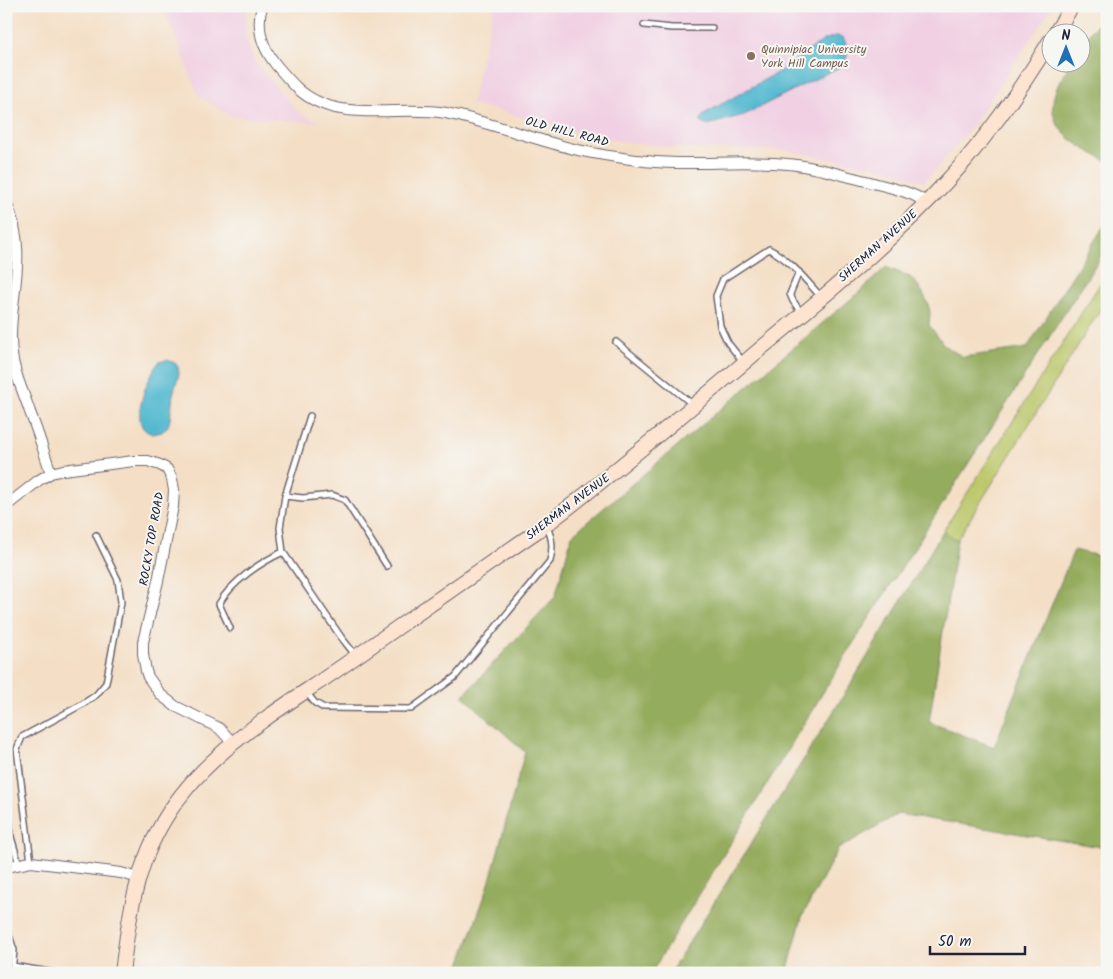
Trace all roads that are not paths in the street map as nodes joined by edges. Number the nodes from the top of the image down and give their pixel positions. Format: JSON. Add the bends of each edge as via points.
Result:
{"nodes":[{"id":1,"x":262,"y":6,"type":"edge"},
{"id":2,"x":1072,"y":6,"type":"edge"},
{"id":3,"x":1062,"y":22,"type":"edge"},
{"id":4,"x":644,"y":25,"type":"dead end"},
{"id":5,"x":712,"y":28,"type":"dead end"},
{"id":6,"x":1040,"y":56,"type":"edge"},
{"id":7,"x":926,"y":202,"type":"junction"},
{"id":8,"x":6,"y":203,"type":"edge"},
{"id":9,"x":799,"y":272,"type":"junction"},
{"id":10,"x":822,"y":298,"type":"junction"},
{"id":11,"x":802,"y":314,"type":"junction"},
{"id":12,"x":616,"y":342,"type":"dead end"},
{"id":13,"x":744,"y":363,"type":"junction"},
{"id":14,"x":694,"y":406,"type":"junction"},
{"id":15,"x":310,"y":416,"type":"dead end"},
{"id":16,"x":51,"y":473,"type":"junction"},
{"id":17,"x":285,"y":496,"type":"junction"},
{"id":18,"x":6,"y":506,"type":"edge"},
{"id":19,"x":546,"y":525,"type":"junction"},
{"id":20,"x":96,"y":535,"type":"dead end"},
{"id":21,"x":283,"y":552,"type":"junction"},
{"id":22,"x":387,"y":566,"type":"dead end"},
{"id":23,"x":230,"y":628,"type":"dead end"},
{"id":24,"x":357,"y":656,"type":"junction"},
{"id":25,"x":306,"y":692,"type":"junction"},
{"id":26,"x":233,"y":743,"type":"junction"},
{"id":27,"x":6,"y":784,"type":"edge"},
{"id":28,"x":31,"y":862,"type":"junction"},
{"id":29,"x":19,"y":865,"type":"junction"},
{"id":30,"x":6,"y":868,"type":"edge"},
{"id":31,"x":139,"y":878,"type":"junction"},
{"id":32,"x":6,"y":927,"type":"edge"},
{"id":33,"x":13,"y":966,"type":"junction"},
{"id":34,"x":12,"y":973,"type":"edge"},
{"id":35,"x":55,"y":973,"type":"edge"},
{"id":36,"x":122,"y":973,"type":"edge"}],
"edges":[{"from":1,"to":7,"type":"street","name":"OLD HILL ROAD","via":[[259,30],[270,58],[298,89],[325,105],[358,111],[419,110],[448,114],[569,148],[638,161],[808,166],[907,192]]},
{"from":2,"to":3,"type":"main road"},
{"from":4,"to":5,"type":"lane"},
{"from":6,"to":7,"type":"main road","name":"SHERMAN AVENUE","via":[[997,121]]},
{"from":7,"to":10,"type":"main road","name":"SHERMAN AVENUE"},
{"from":8,"to":16,"type":"street","via":[[15,236],[18,272],[12,355]]},
{"from":9,"to":10,"type":"lane"},
{"from":9,"to":11,"type":"lane","via":[[790,294]]},
{"from":9,"to":13,"type":"lane","via":[[769,249],[723,279],[716,296],[720,326],[728,343]]},
{"from":10,"to":11,"type":"main road","name":"SHERMAN AVENUE"},
{"from":11,"to":13,"type":"main road","name":"SHERMAN AVENUE"},
{"from":12,"to":14,"type":"lane"},
{"from":13,"to":14,"type":"main road","name":"SHERMAN AVENUE"},
{"from":14,"to":19,"type":"main road","name":"SHERMAN AVENUE"},
{"from":15,"to":17,"type":"lane"},
{"from":16,"to":18,"type":"street","name":"ROCKY TOP ROAD"},
{"from":16,"to":26,"type":"street","name":"ROCKY TOP ROAD","via":[[134,461],[148,461],[168,469],[174,490],[173,506],[143,642],[146,671],[161,695],[175,706],[219,728]]},
{"from":17,"to":21,"type":"lane","via":[[280,528]]},
{"from":17,"to":22,"type":"lane","via":[[303,498],[332,494],[345,500]]},
{"from":19,"to":24,"type":"main road","name":"SHERMAN AVENUE"},
{"from":19,"to":25,"type":"lane","via":[[552,537],[550,561],[455,677],[411,708],[324,708]]},
{"from":20,"to":28,"type":"lane","via":[[118,580],[121,602],[106,683],[96,695],[22,737],[17,749]]},
{"from":21,"to":23,"type":"lane","via":[[266,560],[225,593],[219,604]]},
{"from":21,"to":24,"type":"lane","via":[[341,638]]},
{"from":24,"to":25,"type":"main road","name":"SHERMAN AVENUE"},
{"from":25,"to":26,"type":"main road","name":"SHERMAN AVENUE"},
{"from":26,"to":31,"type":"main road","name":"SHERMAN AVENUE","via":[[200,772],[170,812],[158,831]]},
{"from":27,"to":29,"type":"lane","via":[[11,837]]},
{"from":28,"to":29,"type":"street"},
{"from":28,"to":31,"type":"street"},
{"from":29,"to":30,"type":"street"},
{"from":31,"to":36,"type":"main road","name":"SHERMAN AVENUE","via":[[132,902]]},
{"from":32,"to":33,"type":"lane","via":[[14,950]]},
{"from":33,"to":34,"type":"lane"},
{"from":33,"to":35,"type":"lane"}]}
